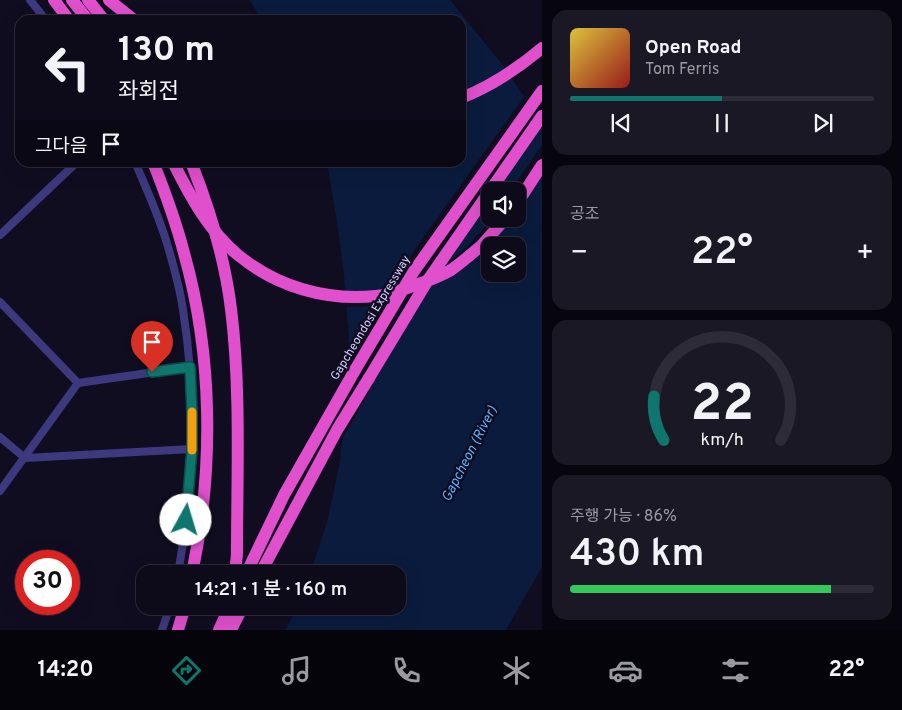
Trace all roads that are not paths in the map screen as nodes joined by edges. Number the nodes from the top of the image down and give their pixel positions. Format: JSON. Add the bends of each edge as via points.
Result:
{"nodes":[{"id":1,"x":30,"y":0,"type":"edge"},
{"id":2,"x":54,"y":0,"type":"edge"},
{"id":3,"x":72,"y":0,"type":"edge"},
{"id":4,"x":88,"y":0,"type":"edge"},
{"id":5,"x":109,"y":0,"type":"edge"},
{"id":6,"x":42,"y":15,"type":"edge"},
{"id":7,"x":65,"y":15,"type":"edge"},
{"id":8,"x":84,"y":15,"type":"edge"},
{"id":9,"x":100,"y":15,"type":"edge"},
{"id":10,"x":128,"y":15,"type":"edge"},
{"id":11,"x":542,"y":48,"type":"edge"},
{"id":12,"x":542,"y":91,"type":"edge"},
{"id":13,"x":466,"y":96,"type":"edge"},
{"id":14,"x":542,"y":116,"type":"edge"},
{"id":15,"x":542,"y":166,"type":"edge"},
{"id":16,"x":72,"y":167,"type":"edge"},
{"id":17,"x":137,"y":167,"type":"edge"},
{"id":18,"x":155,"y":167,"type":"edge"},
{"id":19,"x":176,"y":167,"type":"edge"},
{"id":20,"x":193,"y":167,"type":"edge"},
{"id":21,"x":526,"y":190,"type":"edge"},
{"id":22,"x":498,"y":227,"type":"edge"},
{"id":23,"x":0,"y":235,"type":"edge"},
{"id":24,"x":0,"y":302,"type":"edge"},
{"id":25,"x":190,"y":367,"type":"junction"},
{"id":26,"x":78,"y":383,"type":"junction"},
{"id":27,"x":0,"y":437,"type":"edge"},
{"id":28,"x":192,"y":449,"type":"junction"},
{"id":29,"x":25,"y":458,"type":"junction"},
{"id":30,"x":0,"y":491,"type":"edge"},
{"id":31,"x":179,"y":565,"type":"edge"},
{"id":32,"x":194,"y":565,"type":"edge"},
{"id":33,"x":236,"y":565,"type":"edge"},
{"id":34,"x":250,"y":565,"type":"edge"},
{"id":35,"x":265,"y":565,"type":"edge"},
{"id":36,"x":167,"y":615,"type":"edge"},
{"id":37,"x":182,"y":615,"type":"edge"},
{"id":38,"x":226,"y":615,"type":"edge"},
{"id":39,"x":230,"y":615,"type":"edge"},
{"id":40,"x":238,"y":615,"type":"edge"},
{"id":41,"x":162,"y":630,"type":"edge"},
{"id":42,"x":178,"y":630,"type":"edge"},
{"id":43,"x":219,"y":630,"type":"edge"},
{"id":44,"x":229,"y":630,"type":"edge"}],
"edges":[{"from":1,"to":6,"type":"street"},
{"from":2,"to":7,"type":"highway"},
{"from":3,"to":8,"type":"highway"},
{"from":4,"to":9,"type":"highway"},
{"from":5,"to":10,"type":"highway"},
{"from":11,"to":13,"type":"highway","via":[[504,77]]},
{"from":12,"to":34,"type":"highway","name":"Gapcheondosi Expressway","bridge":true,"via":[[414,271],[284,495]]},
{"from":14,"to":35,"type":"highway","bridge":true,"via":[[428,280],[337,430]]},
{"from":15,"to":21,"type":"highway"},
{"from":16,"to":23,"type":"street"},
{"from":17,"to":25,"type":"street","via":[[168,246],[183,309]]},
{"from":18,"to":32,"type":"highway","via":[[185,254],[204,362],[207,463]]},
{"from":19,"to":22,"type":"highway","bridge":true,"via":[[199,210],[237,254],[268,276],[310,292],[332,296],[377,296],[422,283],[450,270],[469,256]]},
{"from":20,"to":33,"type":"highway","via":[[215,232],[231,309],[237,401]]},
{"from":24,"to":26,"type":"street"},
{"from":25,"to":26,"type":"street"},
{"from":25,"to":28,"type":"street"},
{"from":26,"to":29,"type":"street"},
{"from":27,"to":29,"type":"street"},
{"from":28,"to":29,"type":"street"},
{"from":28,"to":31,"type":"street"},
{"from":29,"to":30,"type":"street"},
{"from":36,"to":41,"type":"street"},
{"from":37,"to":42,"type":"highway"},
{"from":38,"to":43,"type":"highway"},
{"from":39,"to":44,"type":"highway"},
{"from":40,"to":44,"type":"highway"}]}
